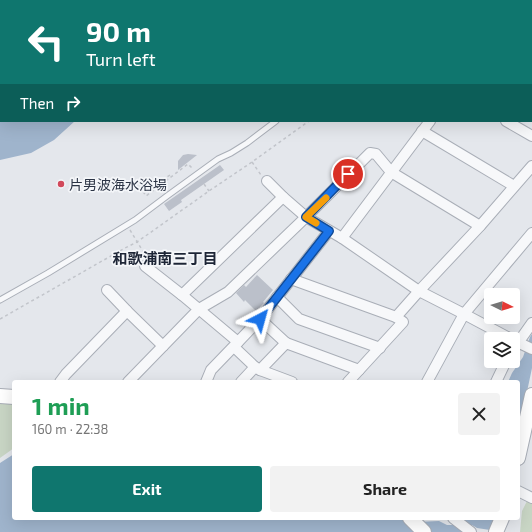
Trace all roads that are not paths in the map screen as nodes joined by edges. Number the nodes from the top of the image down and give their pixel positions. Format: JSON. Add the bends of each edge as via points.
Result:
{"nodes":[{"id":1,"x":275,"y":122,"type":"edge"},
{"id":2,"x":429,"y":122,"type":"edge"},
{"id":3,"x":508,"y":122,"type":"edge"},
{"id":4,"x":422,"y":131,"type":"junction"},
{"id":5,"x":532,"y":136,"type":"edge"},
{"id":6,"x":532,"y":166,"type":"edge"},
{"id":7,"x":392,"y":172,"type":"junction"},
{"id":8,"x":264,"y":178,"type":"road end"},
{"id":9,"x":514,"y":186,"type":"junction"},
{"id":10,"x":283,"y":197,"type":"junction"},
{"id":11,"x":306,"y":217,"type":"junction"},
{"id":12,"x":480,"y":226,"type":"junction"},
{"id":13,"x":329,"y":231,"type":"junction"},
{"id":14,"x":532,"y":233,"type":"edge"},
{"id":15,"x":342,"y":238,"type":"junction"},
{"id":16,"x":147,"y":263,"type":"road end"},
{"id":17,"x":291,"y":279,"type":"junction"},
{"id":18,"x":107,"y":290,"type":"dead end"},
{"id":19,"x":419,"y":291,"type":"junction"},
{"id":20,"x":182,"y":295,"type":"junction"},
{"id":21,"x":277,"y":297,"type":"junction"},
{"id":22,"x":0,"y":300,"type":"edge"},
{"id":23,"x":199,"y":309,"type":"junction"},
{"id":24,"x":127,"y":311,"type":"junction"},
{"id":25,"x":464,"y":314,"type":"junction"},
{"id":26,"x":396,"y":317,"type":"junction"},
{"id":27,"x":260,"y":319,"type":"junction"},
{"id":28,"x":532,"y":324,"type":"edge"},
{"id":29,"x":496,"y":332,"type":"edge"},
{"id":30,"x":520,"y":337,"type":"edge"},
{"id":31,"x":286,"y":343,"type":"junction"},
{"id":32,"x":236,"y":344,"type":"junction"},
{"id":33,"x":520,"y":345,"type":"edge"},
{"id":34,"x":163,"y":346,"type":"junction"},
{"id":35,"x":380,"y":348,"type":"junction"},
{"id":36,"x":532,"y":349,"type":"edge"},
{"id":37,"x":258,"y":368,"type":"junction"},
{"id":38,"x":503,"y":368,"type":"edge"},
{"id":39,"x":359,"y":370,"type":"junction"},
{"id":40,"x":62,"y":380,"type":"edge"},
{"id":41,"x":130,"y":380,"type":"edge"},
{"id":42,"x":207,"y":380,"type":"edge"},
{"id":43,"x":243,"y":380,"type":"edge"},
{"id":44,"x":287,"y":380,"type":"edge"},
{"id":45,"x":350,"y":380,"type":"edge"},
{"id":46,"x":428,"y":380,"type":"edge"},
{"id":47,"x":497,"y":380,"type":"edge"},
{"id":48,"x":532,"y":394,"type":"edge"},
{"id":49,"x":0,"y":396,"type":"edge"},
{"id":50,"x":12,"y":397,"type":"edge"},
{"id":51,"x":520,"y":449,"type":"edge"},
{"id":52,"x":520,"y":492,"type":"edge"},
{"id":53,"x":532,"y":498,"type":"edge"},
{"id":54,"x":412,"y":520,"type":"edge"},
{"id":55,"x":456,"y":520,"type":"edge"},
{"id":56,"x":501,"y":520,"type":"edge"},
{"id":57,"x":424,"y":532,"type":"edge"},
{"id":58,"x":471,"y":532,"type":"edge"},
{"id":59,"x":496,"y":532,"type":"edge"}],
"edges":[{"from":1,"to":22,"type":"lane","via":[[247,143],[218,159],[135,220]]},
{"from":2,"to":4,"type":"street"},
{"from":3,"to":5,"type":"street"},
{"from":4,"to":7,"type":"street"},
{"from":4,"to":9,"type":"street"},
{"from":6,"to":9,"type":"street"},
{"from":7,"to":11,"type":"street","via":[[376,154],[370,153]]},
{"from":7,"to":12,"type":"street"},
{"from":7,"to":15,"type":"street"},
{"from":8,"to":10,"type":"street"},
{"from":9,"to":12,"type":"street"},
{"from":10,"to":11,"type":"street"},
{"from":10,"to":20,"type":"street"},
{"from":11,"to":13,"type":"street"},
{"from":11,"to":23,"type":"street","via":[[228,292]]},
{"from":12,"to":19,"type":"street"},
{"from":13,"to":15,"type":"street"},
{"from":13,"to":17,"type":"street"},
{"from":14,"to":25,"type":"street"},
{"from":15,"to":19,"type":"street"},
{"from":16,"to":20,"type":"street"},
{"from":17,"to":21,"type":"street"},
{"from":17,"to":26,"type":"street"},
{"from":18,"to":24,"type":"street"},
{"from":19,"to":25,"type":"street"},
{"from":19,"to":26,"type":"street"},
{"from":20,"to":23,"type":"street"},
{"from":21,"to":27,"type":"street"},
{"from":21,"to":35,"type":"street","via":[[299,319]]},
{"from":23,"to":32,"type":"street"},
{"from":23,"to":34,"type":"street"},
{"from":24,"to":34,"type":"street"},
{"from":24,"to":40,"type":"street"},
{"from":25,"to":29,"type":"street"},
{"from":25,"to":46,"type":"street"},
{"from":26,"to":35,"type":"street","via":[[403,322]]},
{"from":27,"to":31,"type":"street"},
{"from":27,"to":32,"type":"street"},
{"from":28,"to":30,"type":"street"},
{"from":31,"to":37,"type":"street"},
{"from":31,"to":39,"type":"street"},
{"from":32,"to":37,"type":"street"},
{"from":32,"to":42,"type":"street","via":[[211,370]]},
{"from":33,"to":36,"type":"street"},
{"from":34,"to":41,"type":"street"},
{"from":35,"to":39,"type":"street"},
{"from":37,"to":43,"type":"street"},
{"from":37,"to":44,"type":"street"},
{"from":38,"to":47,"type":"street"},
{"from":39,"to":45,"type":"street"},
{"from":48,"to":51,"type":"main road"},
{"from":49,"to":50,"type":"main road"},
{"from":52,"to":53,"type":"street"},
{"from":54,"to":57,"type":"main road"},
{"from":55,"to":58,"type":"street"},
{"from":56,"to":59,"type":"main road"}]}
